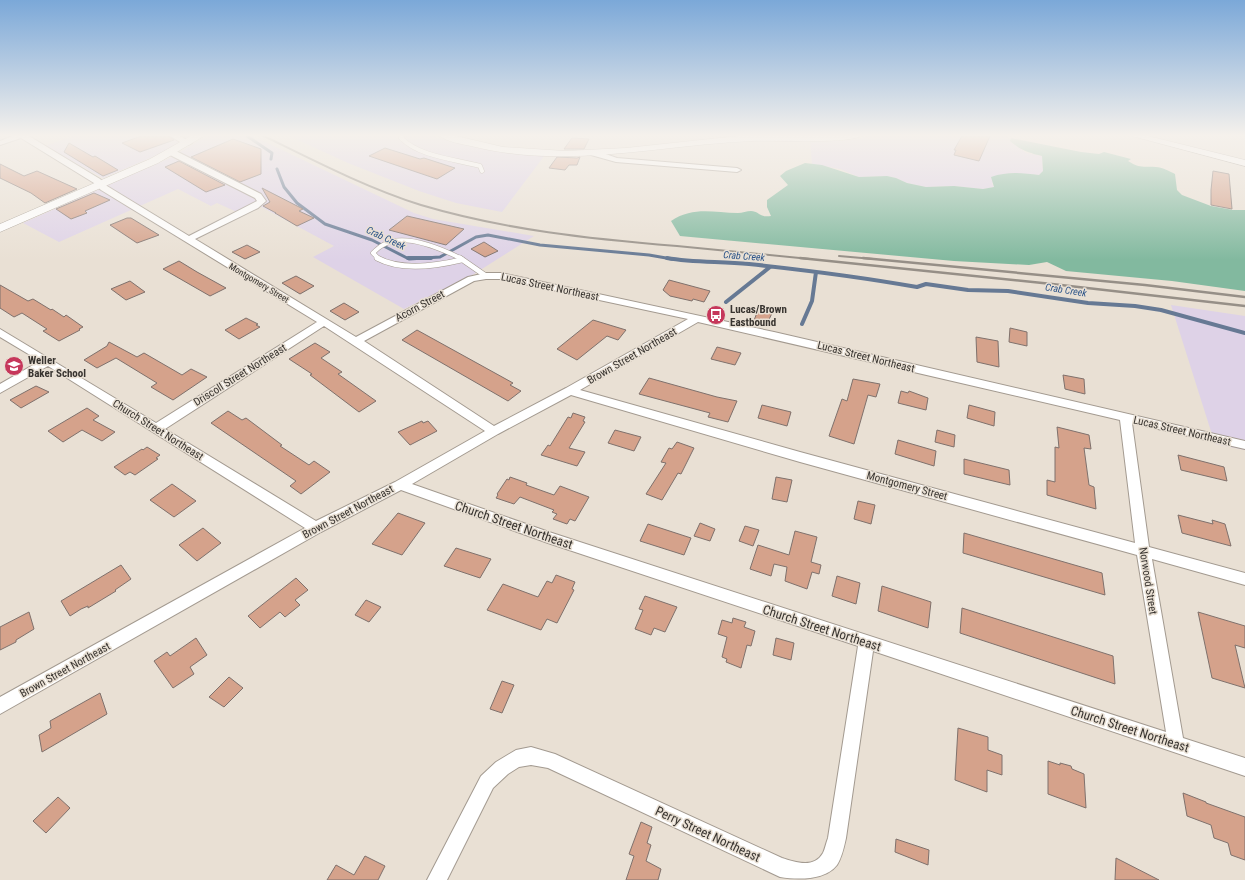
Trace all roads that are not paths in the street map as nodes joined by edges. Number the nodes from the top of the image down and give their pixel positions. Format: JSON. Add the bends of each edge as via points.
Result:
{"nodes":[{"id":1,"x":90,"y":177,"type":"edge"},
{"id":2,"x":116,"y":177,"type":"edge"},
{"id":3,"x":221,"y":177,"type":"edge"},
{"id":4,"x":101,"y":184,"type":"junction"},
{"id":5,"x":0,"y":228,"type":"edge"},
{"id":6,"x":189,"y":239,"type":"junction"},
{"id":7,"x":461,"y":260,"type":"junction"},
{"id":8,"x":486,"y":276,"type":"junction"},
{"id":9,"x":696,"y":319,"type":"junction"},
{"id":10,"x":324,"y":322,"type":"junction"},
{"id":11,"x":0,"y":332,"type":"edge"},
{"id":12,"x":356,"y":341,"type":"junction"},
{"id":13,"x":47,"y":362,"type":"junction"},
{"id":14,"x":0,"y":388,"type":"edge"},
{"id":15,"x":570,"y":391,"type":"junction"},
{"id":16,"x":1126,"y":418,"type":"junction"},
{"id":17,"x":156,"y":429,"type":"junction"},
{"id":18,"x":494,"y":431,"type":"junction"},
{"id":19,"x":1245,"y":445,"type":"edge"},
{"id":20,"x":400,"y":485,"type":"junction"},
{"id":21,"x":316,"y":528,"type":"junction"},
{"id":22,"x":1143,"y":550,"type":"junction"},
{"id":23,"x":1245,"y":579,"type":"edge"},
{"id":24,"x":866,"y":643,"type":"junction"},
{"id":25,"x":0,"y":706,"type":"edge"},
{"id":26,"x":1176,"y":744,"type":"junction"},
{"id":27,"x":1245,"y":767,"type":"edge"},
{"id":28,"x":437,"y":880,"type":"edge"}],
"edges":[{"from":1,"to":4,"type":"street","name":"Montgomery Street"},
{"from":2,"to":4,"type":"main road"},
{"from":3,"to":6,"type":"street","via":[[258,196],[262,201]]},
{"from":4,"to":5,"type":"main road"},
{"from":4,"to":6,"type":"street","name":"Montgomery Street"},
{"from":6,"to":10,"type":"street","name":"Montgomery Street"},
{"from":7,"to":7,"type":"lane","via":[[421,265],[390,264],[377,258],[373,253],[377,247],[395,240],[442,250]]},
{"from":7,"to":8,"type":"lane"},
{"from":8,"to":9,"type":"street","name":"Lucas Street Northeast","via":[[502,276]]},
{"from":8,"to":12,"type":"street","name":"Acorn Street","via":[[472,279],[442,294]]},
{"from":9,"to":15,"type":"street","name":"Brown Street Northeast"},
{"from":9,"to":16,"type":"street","name":"Lucas Street Northeast"},
{"from":10,"to":12,"type":"street","name":"Montgomery Street"},
{"from":10,"to":17,"type":"street","name":"Driscoll Street Northeast"},
{"from":11,"to":13,"type":"street","name":"Church Street Northeast"},
{"from":12,"to":18,"type":"street","name":"Montgomery Street"},
{"from":13,"to":14,"type":"street"},
{"from":13,"to":17,"type":"street","name":"Church Street Northeast"},
{"from":15,"to":18,"type":"street","name":"Brown Street Northeast"},
{"from":15,"to":22,"type":"street","name":"Montgomery Street","via":[[800,457]]},
{"from":16,"to":19,"type":"street","name":"Lucas Street Northeast"},
{"from":16,"to":22,"type":"street","name":"Norwood Street"},
{"from":17,"to":21,"type":"street","name":"Church Street Northeast"},
{"from":18,"to":20,"type":"street","name":"Brown Street Northeast"},
{"from":20,"to":21,"type":"street","name":"Brown Street Northeast"},
{"from":20,"to":24,"type":"street","name":"Church Street Northeast"},
{"from":21,"to":25,"type":"street","name":"Brown Street Northeast"},
{"from":22,"to":23,"type":"street","name":"Montgomery Street"},
{"from":22,"to":26,"type":"street","name":"Norwood Street"},
{"from":24,"to":26,"type":"street","name":"Church Street Northeast"},
{"from":24,"to":28,"type":"street","name":"Perry Street Northeast","via":[[837,838],[830,860],[818,871],[801,873],[780,867],[548,760],[531,756],[516,759],[487,782]]},
{"from":26,"to":27,"type":"street","name":"Church Street Northeast"}]}
